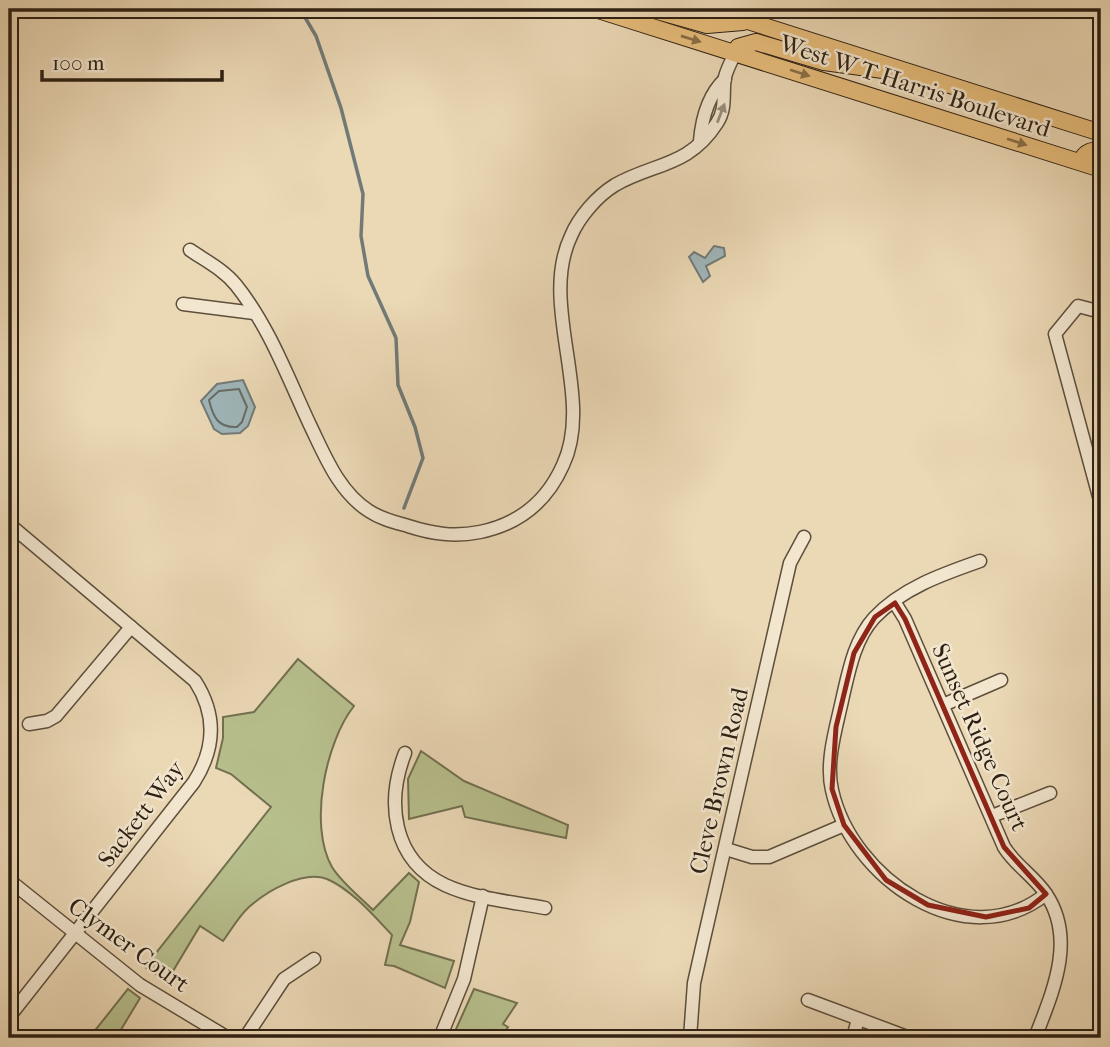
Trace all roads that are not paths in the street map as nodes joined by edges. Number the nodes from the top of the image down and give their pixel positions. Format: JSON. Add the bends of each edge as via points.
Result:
{"nodes":[{"id":1,"x":595,"y":9,"type":"edge"},
{"id":2,"x":650,"y":9,"type":"edge"},
{"id":3,"x":710,"y":9,"type":"edge"},
{"id":4,"x":742,"y":14,"type":"edge"},
{"id":5,"x":735,"y":52,"type":"junction"},
{"id":6,"x":910,"y":72,"type":"junction"},
{"id":7,"x":1101,"y":133,"type":"edge"},
{"id":8,"x":1101,"y":150,"type":"edge"},
{"id":9,"x":1081,"y":162,"type":"junction"},
{"id":10,"x":1101,"y":169,"type":"edge"},
{"id":11,"x":190,"y":250,"type":"dead end"},
{"id":12,"x":183,"y":304,"type":"dead end"},
{"id":13,"x":254,"y":313,"type":"junction"},
{"id":14,"x":1101,"y":313,"type":"edge"},
{"id":15,"x":1101,"y":504,"type":"edge"},
{"id":16,"x":9,"y":524,"type":"edge"},
{"id":17,"x":804,"y":537,"type":"dead end"},
{"id":18,"x":980,"y":561,"type":"dead end"},
{"id":19,"x":895,"y":603,"type":"junction"},
{"id":20,"x":131,"y":627,"type":"junction"},
{"id":21,"x":1001,"y":680,"type":"dead end"},
{"id":22,"x":943,"y":705,"type":"junction"},
{"id":23,"x":29,"y":724,"type":"dead end"},
{"id":24,"x":405,"y":753,"type":"dead end"},
{"id":25,"x":1049,"y":793,"type":"dead end"},
{"id":26,"x":992,"y":816,"type":"junction"},
{"id":27,"x":844,"y":825,"type":"junction"},
{"id":28,"x":726,"y":849,"type":"junction"},
{"id":29,"x":9,"y":880,"type":"edge"},
{"id":30,"x":1046,"y":894,"type":"junction"},
{"id":31,"x":483,"y":896,"type":"junction"},
{"id":32,"x":545,"y":908,"type":"dead end"},
{"id":33,"x":75,"y":933,"type":"junction"},
{"id":34,"x":314,"y":958,"type":"dead end"},
{"id":35,"x":808,"y":1000,"type":"dead end"},
{"id":36,"x":9,"y":1017,"type":"edge"},
{"id":37,"x":858,"y":1019,"type":"junction"},
{"id":38,"x":228,"y":1038,"type":"edge"},
{"id":39,"x":245,"y":1038,"type":"edge"},
{"id":40,"x":440,"y":1038,"type":"edge"},
{"id":41,"x":690,"y":1038,"type":"edge"},
{"id":42,"x":853,"y":1038,"type":"edge"},
{"id":43,"x":910,"y":1038,"type":"edge"},
{"id":44,"x":1035,"y":1038,"type":"edge"}],
"edges":[{"from":1,"to":5,"type":"main road","name":"West W T Harris Boulevard","one_way":true},
{"from":2,"to":4,"type":"main road","via":[[714,25]]},
{"from":3,"to":4,"type":"main road","name":"West W T Harris Boulevard"},
{"from":4,"to":6,"type":"main road","name":"West W T Harris Boulevard"},
{"from":5,"to":6,"type":"main road","via":[[756,42],[824,62]]},
{"from":5,"to":9,"type":"main road","name":"West W T Harris Boulevard","one_way":true},
{"from":5,"to":13,"type":"street","via":[[719,119],[701,141],[666,166],[615,185],[582,217],[570,237],[561,278],[573,437],[546,494],[526,513],[499,528],[451,536],[432,534],[384,519],[354,499],[329,464]]},
{"from":6,"to":7,"type":"main road","name":"West W T Harris Boulevard"},
{"from":8,"to":9,"type":"main road","via":[[1091,150]]},
{"from":9,"to":10,"type":"main road","name":"West W T Harris Boulevard"},
{"from":11,"to":13,"type":"street","via":[[223,273]]},
{"from":12,"to":13,"type":"street"},
{"from":14,"to":15,"type":"street","via":[[1078,306],[1055,334]]},
{"from":16,"to":20,"type":"street","name":"Sackett Way"},
{"from":17,"to":28,"type":"street","name":"Cleve Brown Road","via":[[790,563]]},
{"from":18,"to":19,"type":"street","via":[[920,584]]},
{"from":19,"to":22,"type":"street","name":"Sunset Ridge Court"},
{"from":19,"to":27,"type":"street","via":[[865,631],[846,682],[830,770]]},
{"from":20,"to":23,"type":"street","via":[[56,716]]},
{"from":20,"to":33,"type":"street","name":"Sackett Way","via":[[202,692],[210,716],[211,744],[194,782]]},
{"from":21,"to":22,"type":"street"},
{"from":22,"to":26,"type":"street","name":"Sunset Ridge Court"},
{"from":24,"to":31,"type":"street","via":[[393,794],[404,842],[431,877]]},
{"from":25,"to":26,"type":"street"},
{"from":26,"to":30,"type":"street","name":"Sunset Ridge Court","via":[[1010,857]]},
{"from":27,"to":28,"type":"street","via":[[769,857]]},
{"from":27,"to":30,"type":"street","via":[[869,864],[928,905],[994,916],[1029,908]]},
{"from":28,"to":41,"type":"street","name":"Cleve Brown Road","via":[[694,983]]},
{"from":29,"to":33,"type":"street","name":"Clymer Court"},
{"from":30,"to":44,"type":"street","name":"Sunset Ridge Court","via":[[1060,927],[1059,963]]},
{"from":31,"to":32,"type":"street"},
{"from":31,"to":40,"type":"street","via":[[464,979]]},
{"from":33,"to":36,"type":"street","name":"Sackett Way"},
{"from":33,"to":38,"type":"street","name":"Clymer Court","via":[[141,985]]},
{"from":34,"to":39,"type":"street","via":[[284,979]]},
{"from":35,"to":37,"type":"street"},
{"from":37,"to":42,"type":"street"},
{"from":37,"to":43,"type":"street"}]}
